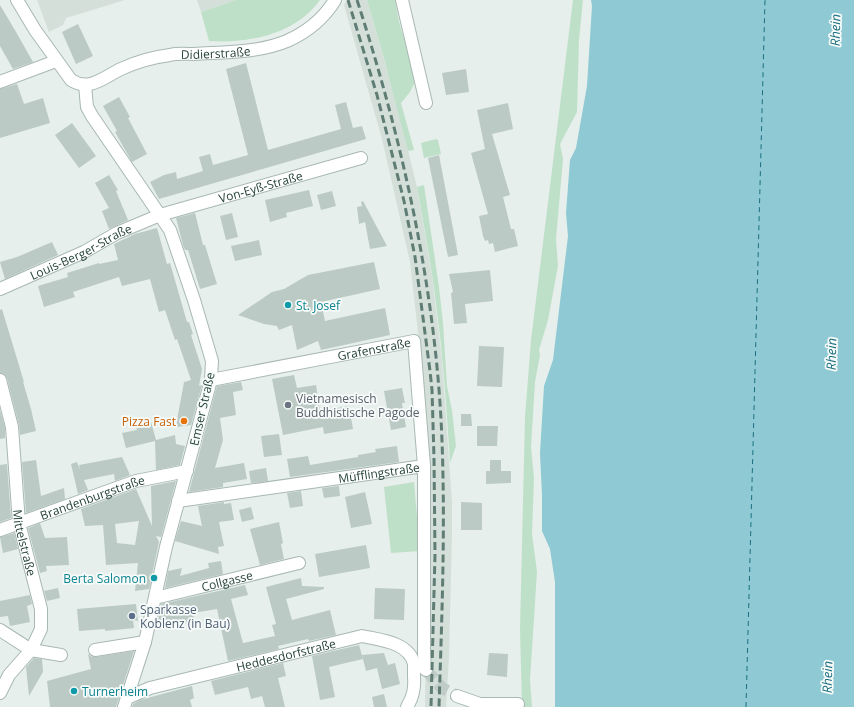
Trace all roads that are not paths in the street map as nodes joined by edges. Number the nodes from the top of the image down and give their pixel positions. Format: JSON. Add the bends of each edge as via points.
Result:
{"nodes":[{"id":1,"x":17,"y":0,"type":"edge"},
{"id":2,"x":335,"y":0,"type":"edge"},
{"id":3,"x":402,"y":0,"type":"edge"},
{"id":4,"x":56,"y":61,"type":"junction"},
{"id":5,"x":0,"y":82,"type":"edge"},
{"id":6,"x":85,"y":85,"type":"junction"},
{"id":7,"x":426,"y":103,"type":"dead end"},
{"id":8,"x":360,"y":158,"type":"dead end"},
{"id":9,"x":160,"y":215,"type":"junction"},
{"id":10,"x":0,"y":289,"type":"edge"},
{"id":11,"x":0,"y":380,"type":"edge"},
{"id":12,"x":211,"y":380,"type":"junction"},
{"id":13,"x":424,"y":466,"type":"junction"},
{"id":14,"x":187,"y":471,"type":"junction"},
{"id":15,"x":178,"y":501,"type":"junction"},
{"id":16,"x":19,"y":523,"type":"junction"},
{"id":17,"x":0,"y":530,"type":"edge"},
{"id":18,"x":299,"y":562,"type":"dead end"},
{"id":19,"x":155,"y":598,"type":"junction"},
{"id":20,"x":0,"y":630,"type":"edge"},
{"id":21,"x":145,"y":642,"type":"junction"},
{"id":22,"x":31,"y":650,"type":"junction"},
{"id":23,"x":95,"y":650,"type":"dead end"},
{"id":24,"x":61,"y":656,"type":"dead end"},
{"id":25,"x":426,"y":670,"type":"tunnel mouth"},
{"id":26,"x":0,"y":693,"type":"edge"},
{"id":27,"x":457,"y":696,"type":"tunnel mouth"},
{"id":28,"x":125,"y":703,"type":"edge"},
{"id":29,"x":518,"y":704,"type":"dead end"},
{"id":30,"x":407,"y":707,"type":"edge"}],
"edges":[{"from":1,"to":4,"type":"street"},
{"from":2,"to":6,"type":"street","name":"Didierstraße","via":[[308,30],[270,47],[232,52],[171,54],[145,60],[93,84]]},
{"from":3,"to":7,"type":"street"},
{"from":4,"to":5,"type":"street"},
{"from":4,"to":6,"type":"street","via":[[71,80]]},
{"from":6,"to":9,"type":"street","name":"Emser Straße","via":[[87,107],[92,116]]},
{"from":8,"to":9,"type":"street","name":"Von-Eyß-Straße"},
{"from":9,"to":10,"type":"street","name":"Louis-Berger-Straße"},
{"from":9,"to":12,"type":"street","name":"Emser Straße","via":[[170,230],[196,305],[212,360]]},
{"from":11,"to":16,"type":"street","name":"Mittelstraße","via":[[12,427]]},
{"from":12,"to":13,"type":"street","name":"Grafenstraße","via":[[414,341]]},
{"from":12,"to":14,"type":"street","name":"Emser Straße"},
{"from":13,"to":15,"type":"street","name":"Müfflingstraße"},
{"from":13,"to":25,"type":"street","name":"Müfflingstraße"},
{"from":14,"to":15,"type":"street","name":"Emser Straße"},
{"from":14,"to":16,"type":"street","name":"Brandenburgstraße","via":[[136,481]]},
{"from":15,"to":19,"type":"street","name":"Emser Straße"},
{"from":16,"to":17,"type":"street","name":"Brandenburgstraße"},
{"from":16,"to":22,"type":"street","name":"Mittelstraße","via":[[41,608],[41,628]]},
{"from":18,"to":19,"type":"street","name":"Collgasse"},
{"from":19,"to":21,"type":"street","name":"Emser Straße"},
{"from":20,"to":22,"type":"street"},
{"from":21,"to":23,"type":"street"},
{"from":21,"to":28,"type":"street","name":"Emser Straße"},
{"from":22,"to":24,"type":"street"},
{"from":22,"to":26,"type":"street","name":"Mittelstraße","via":[[9,675]]},
{"from":27,"to":29,"type":"street","via":[[480,704]]},
{"from":28,"to":30,"type":"street","name":"Heddesdorfstraße","via":[[150,688],[362,636],[396,644],[410,656],[414,664],[414,688]]}]}
